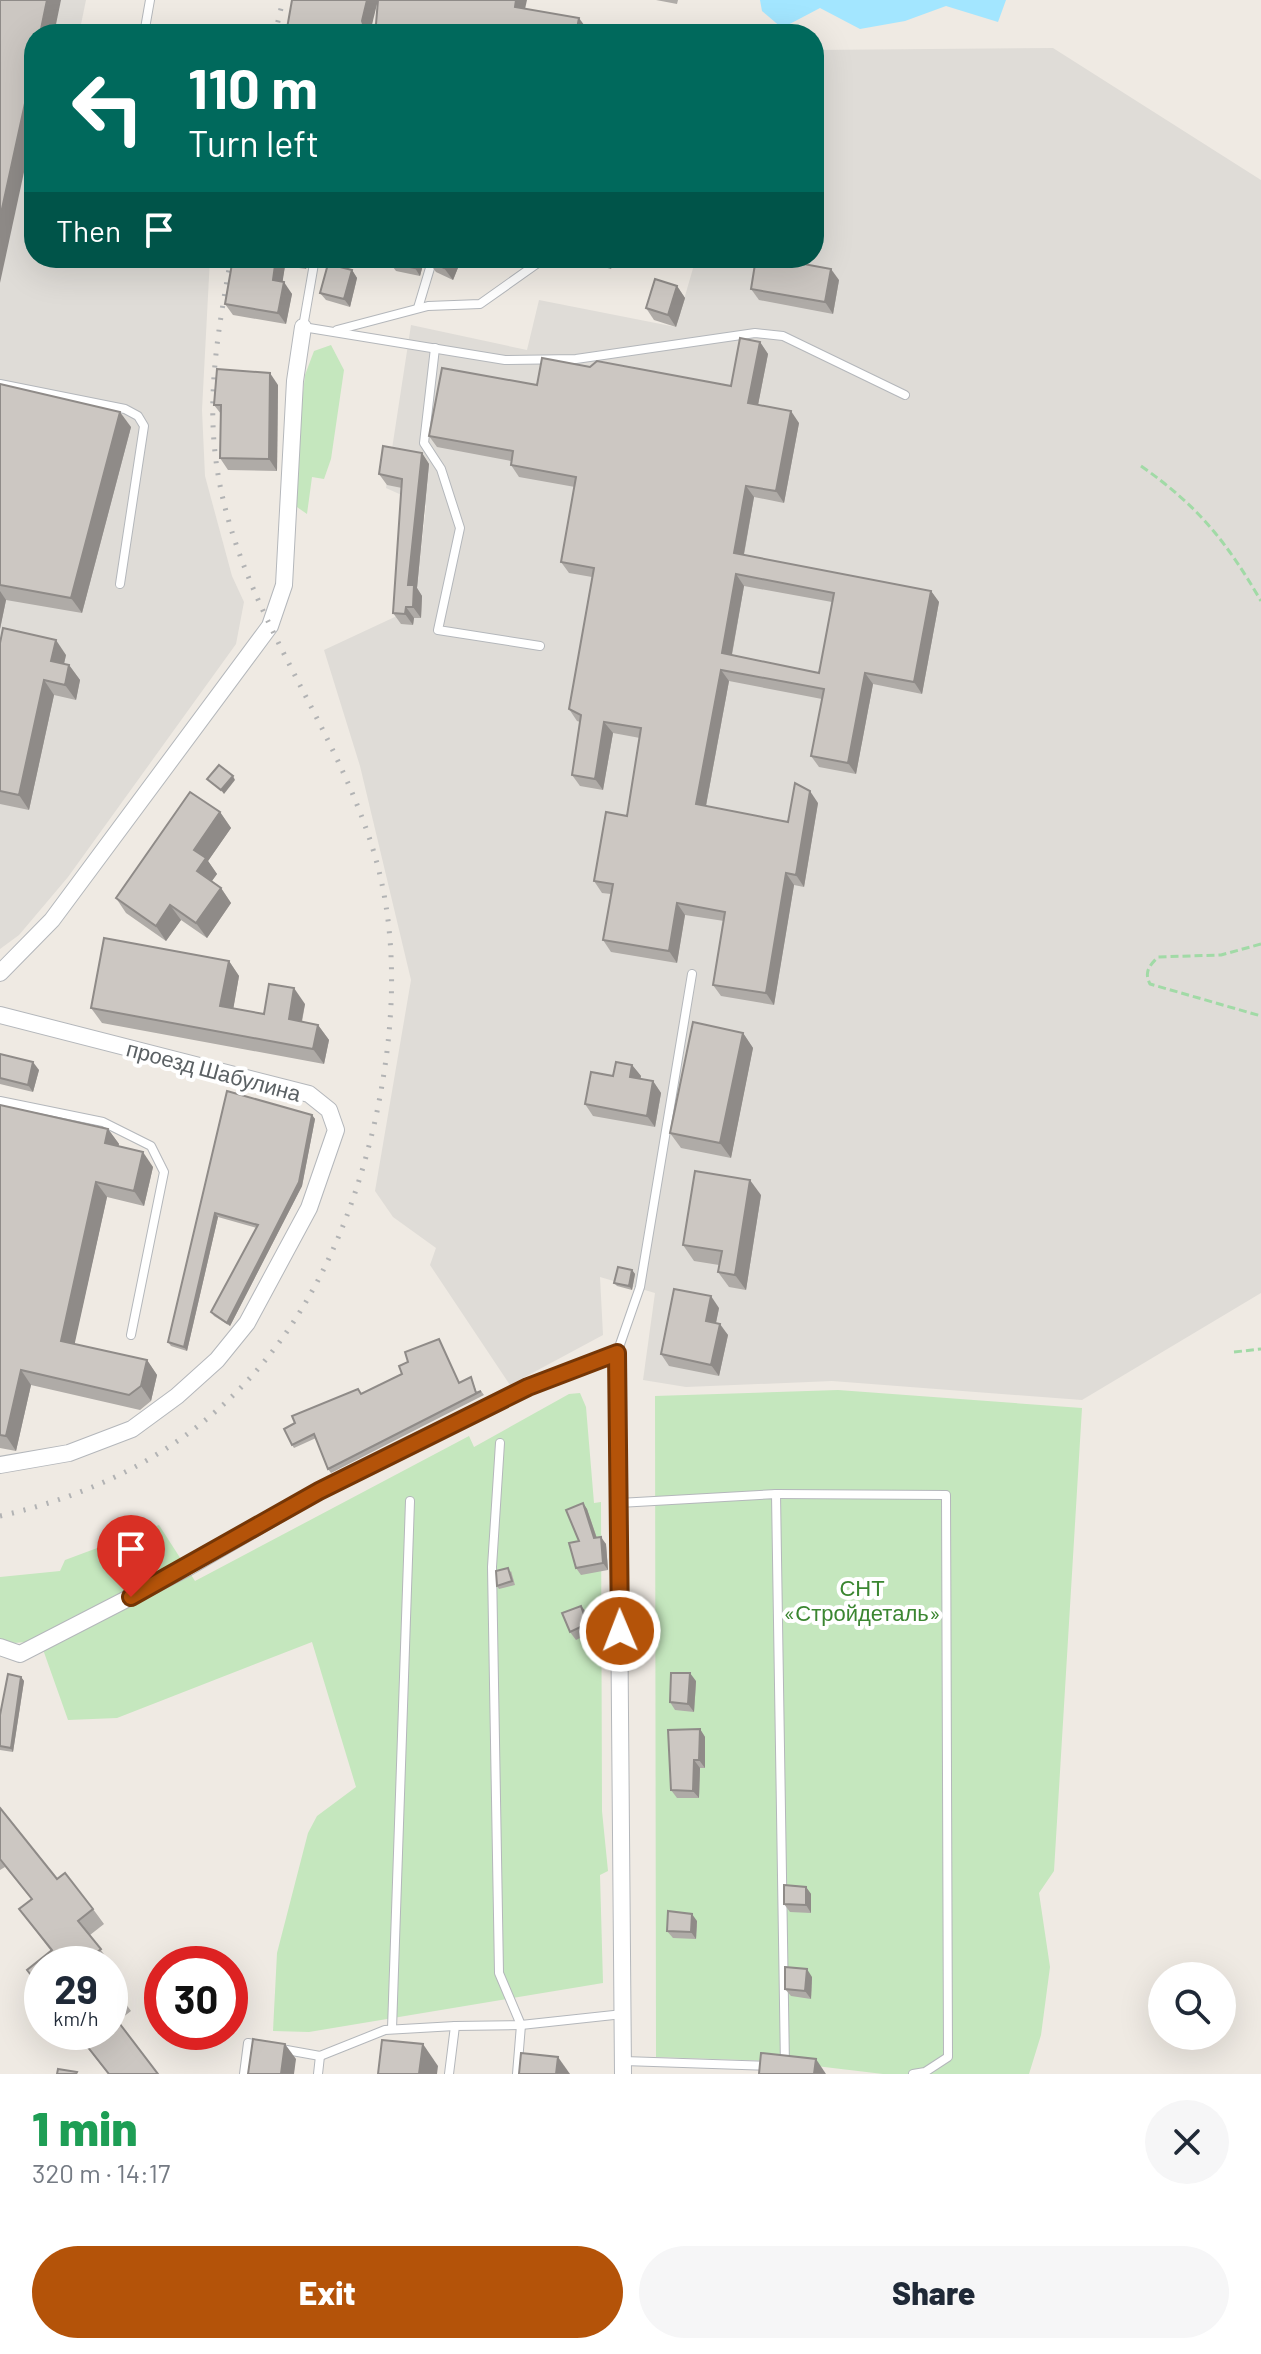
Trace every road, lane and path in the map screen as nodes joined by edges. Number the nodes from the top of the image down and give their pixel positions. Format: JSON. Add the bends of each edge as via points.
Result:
{"nodes":[{"id":1,"x":150,"y":0,"type":"edge"},
{"id":2,"x":146,"y":24,"type":"edge"},
{"id":3,"x":313,"y":268,"type":"edge"},
{"id":4,"x":430,"y":268,"type":"edge"},
{"id":5,"x":531,"y":268,"type":"edge"},
{"id":6,"x":418,"y":308,"type":"junction"},
{"id":7,"x":303,"y":327,"type":"junction"},
{"id":8,"x":332,"y":332,"type":"junction"},
{"id":9,"x":435,"y":348,"type":"junction"},
{"id":10,"x":0,"y":384,"type":"edge"},
{"id":11,"x":905,"y":395,"type":"dead end"},
{"id":12,"x":1141,"y":466,"type":"dead end"},
{"id":13,"x":120,"y":584,"type":"dead end"},
{"id":14,"x":1261,"y":601,"type":"edge"},
{"id":15,"x":540,"y":646,"type":"dead end"},
{"id":16,"x":1261,"y":944,"type":"edge"},
{"id":17,"x":0,"y":973,"type":"edge"},
{"id":18,"x":692,"y":974,"type":"dead end"},
{"id":19,"x":0,"y":1015,"type":"edge"},
{"id":20,"x":1261,"y":1016,"type":"edge"},
{"id":21,"x":0,"y":1101,"type":"edge"},
{"id":22,"x":131,"y":1335,"type":"dead end"},
{"id":23,"x":1261,"y":1349,"type":"edge"},
{"id":24,"x":1234,"y":1352,"type":"dead end"},
{"id":25,"x":617,"y":1353,"type":"junction"},
{"id":26,"x":500,"y":1443,"type":"dead end"},
{"id":27,"x":0,"y":1465,"type":"edge"},
{"id":28,"x":776,"y":1494,"type":"junction"},
{"id":29,"x":410,"y":1501,"type":"dead end"},
{"id":30,"x":619,"y":1503,"type":"junction"},
{"id":31,"x":0,"y":1647,"type":"edge"},
{"id":32,"x":623,"y":2014,"type":"junction"},
{"id":33,"x":521,"y":2025,"type":"junction"},
{"id":34,"x":455,"y":2026,"type":"junction"},
{"id":35,"x":392,"y":2029,"type":"junction"},
{"id":36,"x":320,"y":2056,"type":"junction"},
{"id":37,"x":624,"y":2067,"type":"edge"},
{"id":38,"x":785,"y":2067,"type":"junction"},
{"id":39,"x":797,"y":2069,"type":"edge"},
{"id":40,"x":244,"y":2074,"type":"edge"},
{"id":41,"x":318,"y":2074,"type":"edge"},
{"id":42,"x":449,"y":2074,"type":"edge"},
{"id":43,"x":517,"y":2074,"type":"edge"},
{"id":44,"x":913,"y":2074,"type":"edge"}],
"edges":[{"from":1,"to":2,"type":"lane"},
{"from":3,"to":7,"type":"lane"},
{"from":4,"to":6,"type":"lane"},
{"from":5,"to":6,"type":"lane","via":[[480,304]]},
{"from":6,"to":8,"type":"lane"},
{"from":7,"to":8,"type":"lane"},
{"from":7,"to":17,"type":"street","via":[[295,381],[284,585],[270,626],[52,920]]},
{"from":8,"to":9,"type":"lane"},
{"from":9,"to":11,"type":"lane","via":[[505,360],[576,359],[769,334]]},
{"from":9,"to":15,"type":"lane","via":[[424,443],[441,469],[460,528],[438,630]]},
{"from":10,"to":13,"type":"lane","via":[[138,416],[144,426]]},
{"from":12,"to":14,"type":"path","via":[[1183,496],[1212,527]]},
{"from":16,"to":20,"type":"path","via":[[1221,955],[1158,957],[1147,976],[1150,984]]},
{"from":18,"to":25,"type":"lane","via":[[640,1287]]},
{"from":19,"to":27,"type":"street","name":"проезд Шабулина","via":[[309,1094],[329,1110],[336,1130],[309,1208],[247,1323],[217,1360],[132,1429],[69,1453]]},
{"from":21,"to":22,"type":"lane","via":[[103,1122],[151,1146],[164,1172]]},
{"from":23,"to":24,"type":"path"},
{"from":25,"to":30,"type":"street"},
{"from":25,"to":31,"type":"street","via":[[528,1387],[319,1491],[187,1568],[20,1654]]},
{"from":26,"to":33,"type":"lane","via":[[492,1567],[499,1973]]},
{"from":28,"to":30,"type":"lane"},
{"from":28,"to":38,"type":"lane"},
{"from":28,"to":44,"type":"lane","via":[[946,1495],[948,2057]]},
{"from":29,"to":35,"type":"lane"},
{"from":30,"to":32,"type":"street"},
{"from":32,"to":33,"type":"lane"},
{"from":32,"to":37,"type":"street"},
{"from":33,"to":34,"type":"lane"},
{"from":33,"to":43,"type":"lane"},
{"from":34,"to":35,"type":"lane"},
{"from":34,"to":42,"type":"lane"},
{"from":35,"to":36,"type":"lane"},
{"from":36,"to":40,"type":"lane","via":[[248,2043]]},
{"from":36,"to":41,"type":"lane"},
{"from":37,"to":38,"type":"lane"},
{"from":38,"to":39,"type":"lane"}]}
